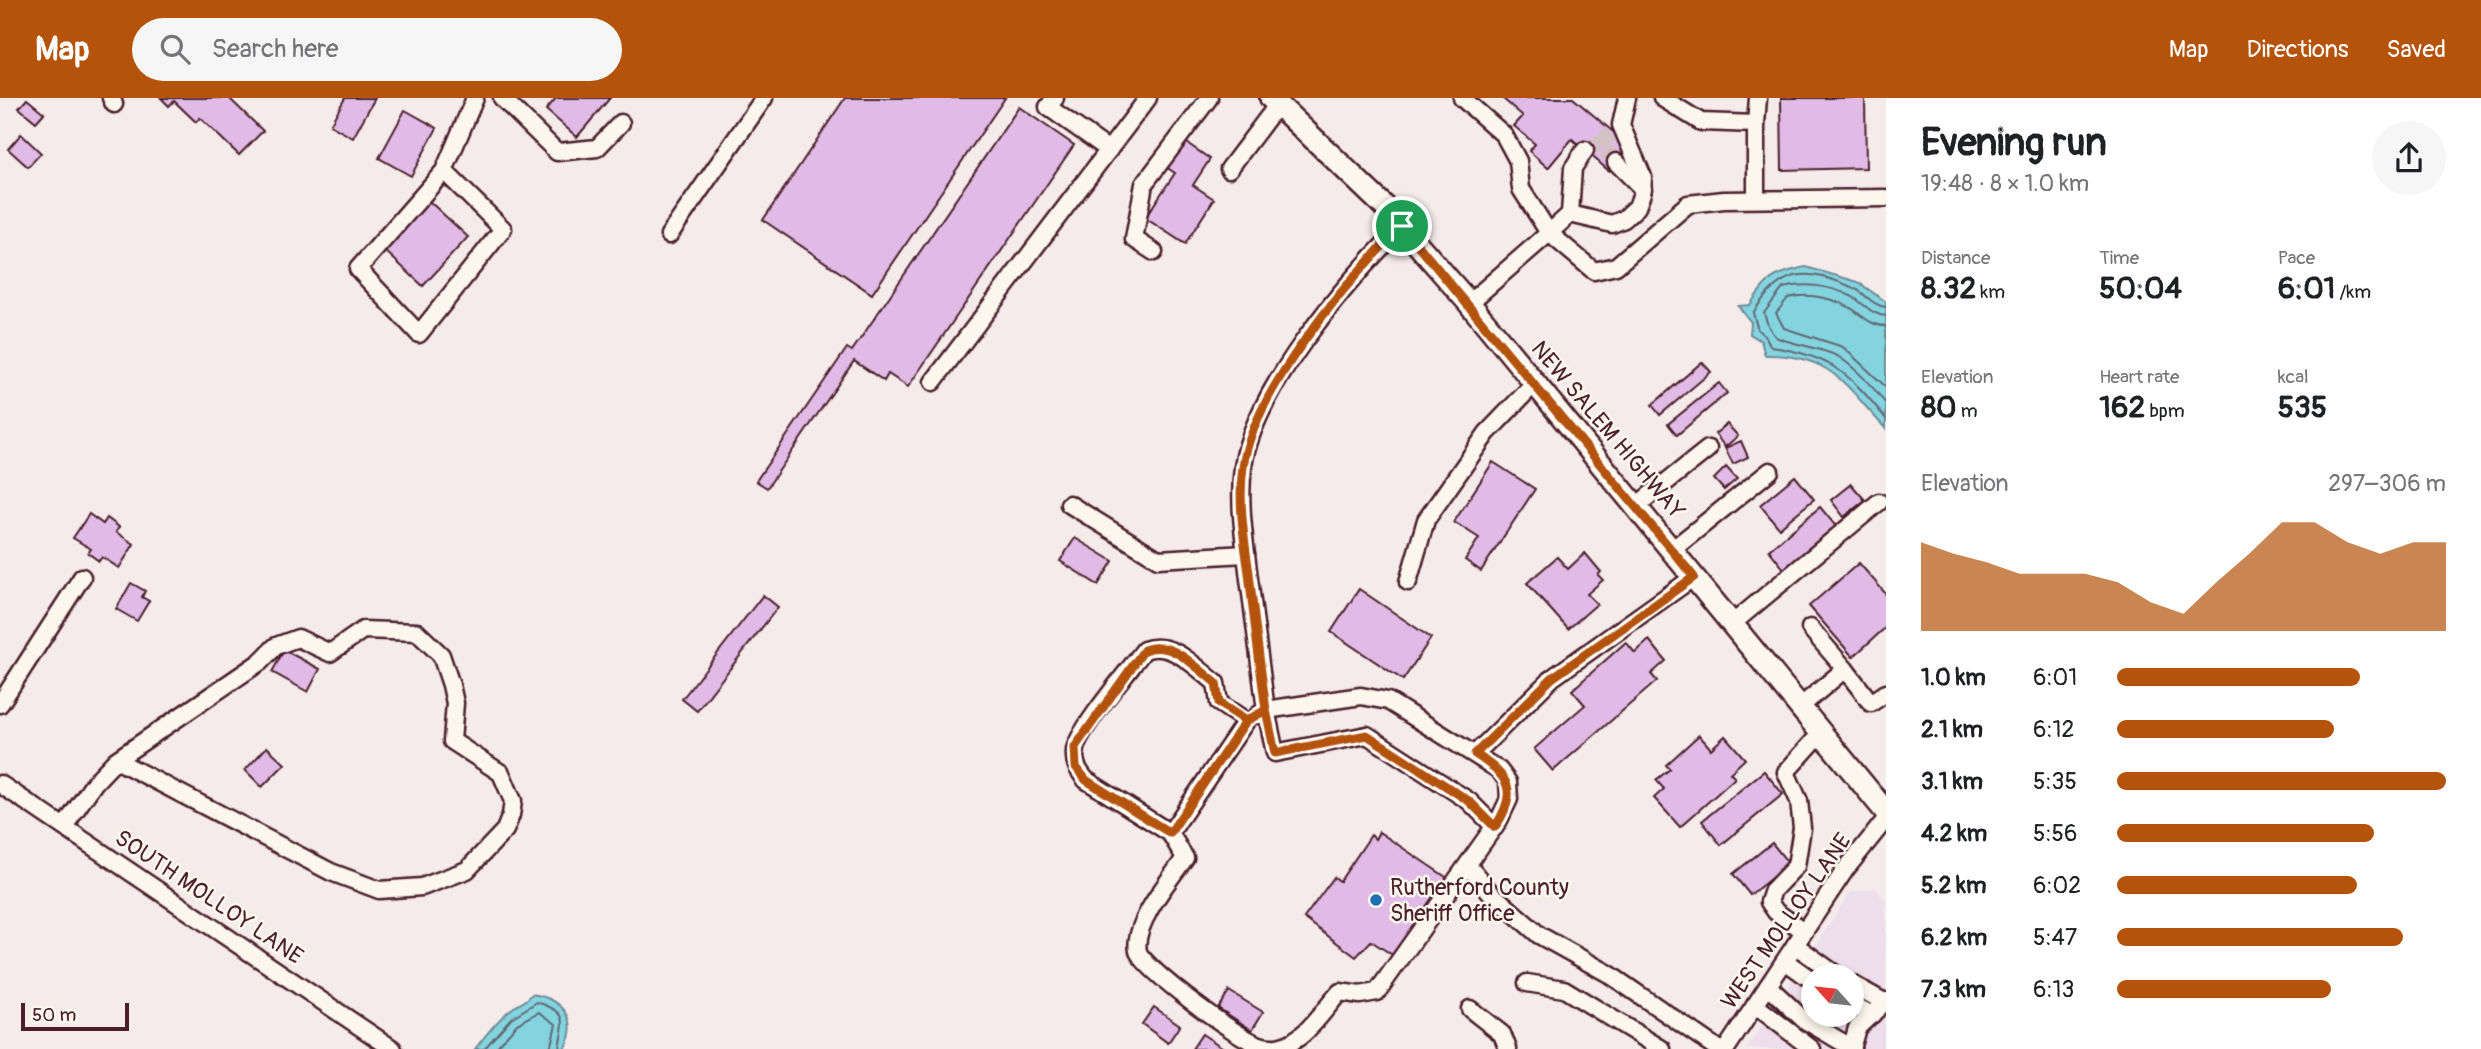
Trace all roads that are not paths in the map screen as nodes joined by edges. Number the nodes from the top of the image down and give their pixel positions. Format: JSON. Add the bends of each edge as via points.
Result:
{"nodes":[{"id":1,"x":475,"y":98,"type":"edge"},
{"id":2,"x":764,"y":98,"type":"edge"},
{"id":3,"x":1055,"y":98,"type":"edge"},
{"id":4,"x":1149,"y":98,"type":"edge"},
{"id":5,"x":1209,"y":98,"type":"edge"},
{"id":6,"x":1462,"y":98,"type":"edge"},
{"id":7,"x":1627,"y":98,"type":"edge"},
{"id":8,"x":1662,"y":98,"type":"edge"},
{"id":9,"x":1758,"y":98,"type":"edge"},
{"id":10,"x":510,"y":101,"type":"edge"},
{"id":11,"x":1275,"y":101,"type":"edge"},
{"id":12,"x":621,"y":123,"type":"dead end"},
{"id":13,"x":1756,"y":124,"type":"junction"},
{"id":14,"x":1109,"y":150,"type":"junction"},
{"id":15,"x":1585,"y":150,"type":"tunnel mouth"},
{"id":16,"x":1616,"y":162,"type":"tunnel mouth"},
{"id":17,"x":1228,"y":169,"type":"dead end"},
{"id":18,"x":444,"y":171,"type":"junction"},
{"id":19,"x":1643,"y":189,"type":"junction"},
{"id":20,"x":1886,"y":198,"type":"edge"},
{"id":21,"x":1756,"y":199,"type":"junction"},
{"id":22,"x":1570,"y":214,"type":"junction"},
{"id":23,"x":1402,"y":226,"type":"junction"},
{"id":24,"x":1549,"y":233,"type":"junction"},
{"id":25,"x":668,"y":235,"type":"dead end"},
{"id":26,"x":1154,"y":252,"type":"dead end"},
{"id":27,"x":1469,"y":303,"type":"junction"},
{"id":28,"x":933,"y":382,"type":"dead end"},
{"id":29,"x":1535,"y":383,"type":"junction"},
{"id":30,"x":1708,"y":449,"type":"dead end"},
{"id":31,"x":1770,"y":471,"type":"dead end"},
{"id":32,"x":1879,"y":502,"type":"dead end"},
{"id":33,"x":1069,"y":504,"type":"dead end"},
{"id":34,"x":1636,"y":506,"type":"junction"},
{"id":35,"x":1673,"y":549,"type":"junction"},
{"id":36,"x":1246,"y":554,"type":"junction"},
{"id":37,"x":82,"y":577,"type":"dead end"},
{"id":38,"x":1694,"y":577,"type":"junction"},
{"id":39,"x":1408,"y":582,"type":"dead end"},
{"id":40,"x":1732,"y":623,"type":"junction"},
{"id":41,"x":1810,"y":628,"type":"dead end"},
{"id":42,"x":1845,"y":669,"type":"junction"},
{"id":43,"x":1886,"y":693,"type":"edge"},
{"id":44,"x":0,"y":704,"type":"edge"},
{"id":45,"x":1800,"y":707,"type":"junction"},
{"id":46,"x":1266,"y":710,"type":"junction"},
{"id":47,"x":1246,"y":721,"type":"junction"},
{"id":48,"x":1821,"y":733,"type":"junction"},
{"id":49,"x":1475,"y":754,"type":"junction"},
{"id":50,"x":116,"y":760,"type":"junction"},
{"id":51,"x":0,"y":783,"type":"edge"},
{"id":52,"x":1886,"y":812,"type":"edge"},
{"id":53,"x":1886,"y":819,"type":"edge"},
{"id":54,"x":64,"y":827,"type":"junction"},
{"id":55,"x":1495,"y":827,"type":"junction"},
{"id":56,"x":1170,"y":833,"type":"junction"},
{"id":57,"x":1469,"y":867,"type":"junction"},
{"id":58,"x":1804,"y":931,"type":"junction"},
{"id":59,"x":1795,"y":945,"type":"junction"},
{"id":60,"x":1785,"y":961,"type":"junction"},
{"id":61,"x":1821,"y":964,"type":"edge"},
{"id":62,"x":1801,"y":972,"type":"edge"},
{"id":63,"x":1527,"y":983,"type":"dead end"},
{"id":64,"x":1768,"y":986,"type":"junction"},
{"id":65,"x":1864,"y":990,"type":"edge"},
{"id":66,"x":1886,"y":1002,"type":"edge"},
{"id":67,"x":1755,"y":1005,"type":"junction"},
{"id":68,"x":1470,"y":1009,"type":"dead end"},
{"id":69,"x":1864,"y":1011,"type":"edge"},
{"id":70,"x":1872,"y":1015,"type":"junction"},
{"id":71,"x":1852,"y":1048,"type":"edge"},
{"id":72,"x":393,"y":1049,"type":"edge"},
{"id":73,"x":1508,"y":1049,"type":"edge"},
{"id":74,"x":1662,"y":1049,"type":"edge"},
{"id":75,"x":1718,"y":1049,"type":"edge"},
{"id":76,"x":1726,"y":1049,"type":"edge"},
{"id":77,"x":1812,"y":1049,"type":"edge"}],
"edges":[{"from":1,"to":18,"type":"street"},
{"from":2,"to":25,"type":"street"},
{"from":3,"to":14,"type":"street","via":[[1048,107]]},
{"from":4,"to":14,"type":"street"},
{"from":5,"to":26,"type":"street","via":[[1144,184],[1134,239]]},
{"from":6,"to":24,"type":"street","via":[[1504,135],[1518,161],[1521,189]]},
{"from":7,"to":19,"type":"street","via":[[1617,128],[1637,159]]},
{"from":8,"to":13,"type":"street","via":[[1701,122]]},
{"from":9,"to":13,"type":"street"},
{"from":10,"to":12,"type":"street","via":[[556,152],[597,148]]},
{"from":11,"to":17,"type":"street"},
{"from":11,"to":23,"type":"main road","name":"NEW SALEM HIGHWAY"},
{"from":13,"to":21,"type":"street"},
{"from":14,"to":28,"type":"street"},
{"from":15,"to":22,"type":"street","via":[[1573,168]]},
{"from":16,"to":19,"type":"street"},
{"from":18,"to":18,"type":"street","via":[[358,269],[419,334],[503,229]]},
{"from":19,"to":22,"type":"street","via":[[1636,207],[1612,224]]},
{"from":20,"to":21,"type":"street"},
{"from":21,"to":24,"type":"street","via":[[1688,204],[1616,266],[1594,271]]},
{"from":22,"to":24,"type":"street"},
{"from":23,"to":27,"type":"main road","name":"NEW SALEM HIGHWAY"},
{"from":23,"to":36,"type":"street","via":[[1361,266],[1272,393],[1243,466]]},
{"from":24,"to":27,"type":"street"},
{"from":27,"to":29,"type":"main road","name":"NEW SALEM HIGHWAY"},
{"from":29,"to":34,"type":"main road","name":"NEW SALEM HIGHWAY"},
{"from":29,"to":39,"type":"street","via":[[1488,433],[1426,520]]},
{"from":30,"to":34,"type":"street"},
{"from":31,"to":35,"type":"street"},
{"from":32,"to":40,"type":"street"},
{"from":33,"to":36,"type":"street","via":[[1158,559]]},
{"from":34,"to":35,"type":"main road","name":"NEW SALEM HIGHWAY"},
{"from":35,"to":38,"type":"main road","name":"NEW SALEM HIGHWAY"},
{"from":36,"to":46,"type":"street"},
{"from":37,"to":44,"type":"street"},
{"from":38,"to":40,"type":"main road","name":"NEW SALEM HIGHWAY"},
{"from":38,"to":49,"type":"street","via":[[1552,678]]},
{"from":40,"to":45,"type":"main road","name":"NEW SALEM HIGHWAY"},
{"from":41,"to":42,"type":"street"},
{"from":42,"to":43,"type":"street","via":[[1871,703]]},
{"from":42,"to":45,"type":"street"},
{"from":45,"to":48,"type":"main road","name":"NEW SALEM HIGHWAY"},
{"from":46,"to":47,"type":"street"},
{"from":46,"to":49,"type":"street","via":[[1361,696],[1388,701]]},
{"from":46,"to":55,"type":"street","via":[[1275,753],[1367,735],[1469,801]]},
{"from":47,"to":56,"type":"street"},
{"from":47,"to":56,"type":"street","via":[[1219,703],[1216,683],[1171,648],[1157,645],[1144,650],[1087,726],[1075,747],[1076,767],[1086,780]]},
{"from":48,"to":52,"type":"main road","name":"NEW SALEM HIGHWAY"},
{"from":48,"to":58,"type":"street","via":[[1786,772],[1799,801],[1802,828],[1796,866],[1773,890],[1769,902]]},
{"from":49,"to":55,"type":"street","via":[[1508,782],[1509,799]]},
{"from":50,"to":50,"type":"street","via":[[260,662],[276,646],[298,638],[330,653],[363,630],[417,632],[441,655],[451,685],[455,704],[452,741],[501,773],[513,801],[506,830],[467,870],[422,887],[379,890],[318,866]]},
{"from":50,"to":54,"type":"street"},
{"from":51,"to":54,"type":"street","name":"SOUTH MOLLOY LANE"},
{"from":53,"to":58,"type":"street","name":"WEST MOLLOY LANE"},
{"from":54,"to":72,"type":"street","name":"SOUTH MOLLOY LANE"},
{"from":55,"to":57,"type":"street"},
{"from":56,"to":57,"type":"street","via":[[1185,858],[1138,933],[1138,952],[1145,965],[1186,997],[1259,1045],[1281,1047],[1301,1036],[1340,992],[1377,992]]},
{"from":57,"to":75,"type":"street","via":[[1491,893],[1539,934],[1609,974]]},
{"from":58,"to":59,"type":"street","name":"WEST MOLLOY LANE"},
{"from":59,"to":60,"type":"street","name":"WEST MOLLOY LANE"},
{"from":59,"to":61,"type":"street"},
{"from":60,"to":62,"type":"street"},
{"from":60,"to":64,"type":"street","name":"WEST MOLLOY LANE"},
{"from":63,"to":74,"type":"street","via":[[1564,989]]},
{"from":64,"to":67,"type":"street","name":"WEST MOLLOY LANE"},
{"from":64,"to":71,"type":"street","via":[[1802,1018]]},
{"from":65,"to":66,"type":"street"},
{"from":66,"to":70,"type":"street"},
{"from":67,"to":76,"type":"street","name":"WEST MOLLOY LANE"},
{"from":67,"to":77,"type":"street"},
{"from":68,"to":73,"type":"street","via":[[1502,1034]]},
{"from":69,"to":70,"type":"street"},
{"from":70,"to":71,"type":"street","via":[[1857,1028]]}]}
